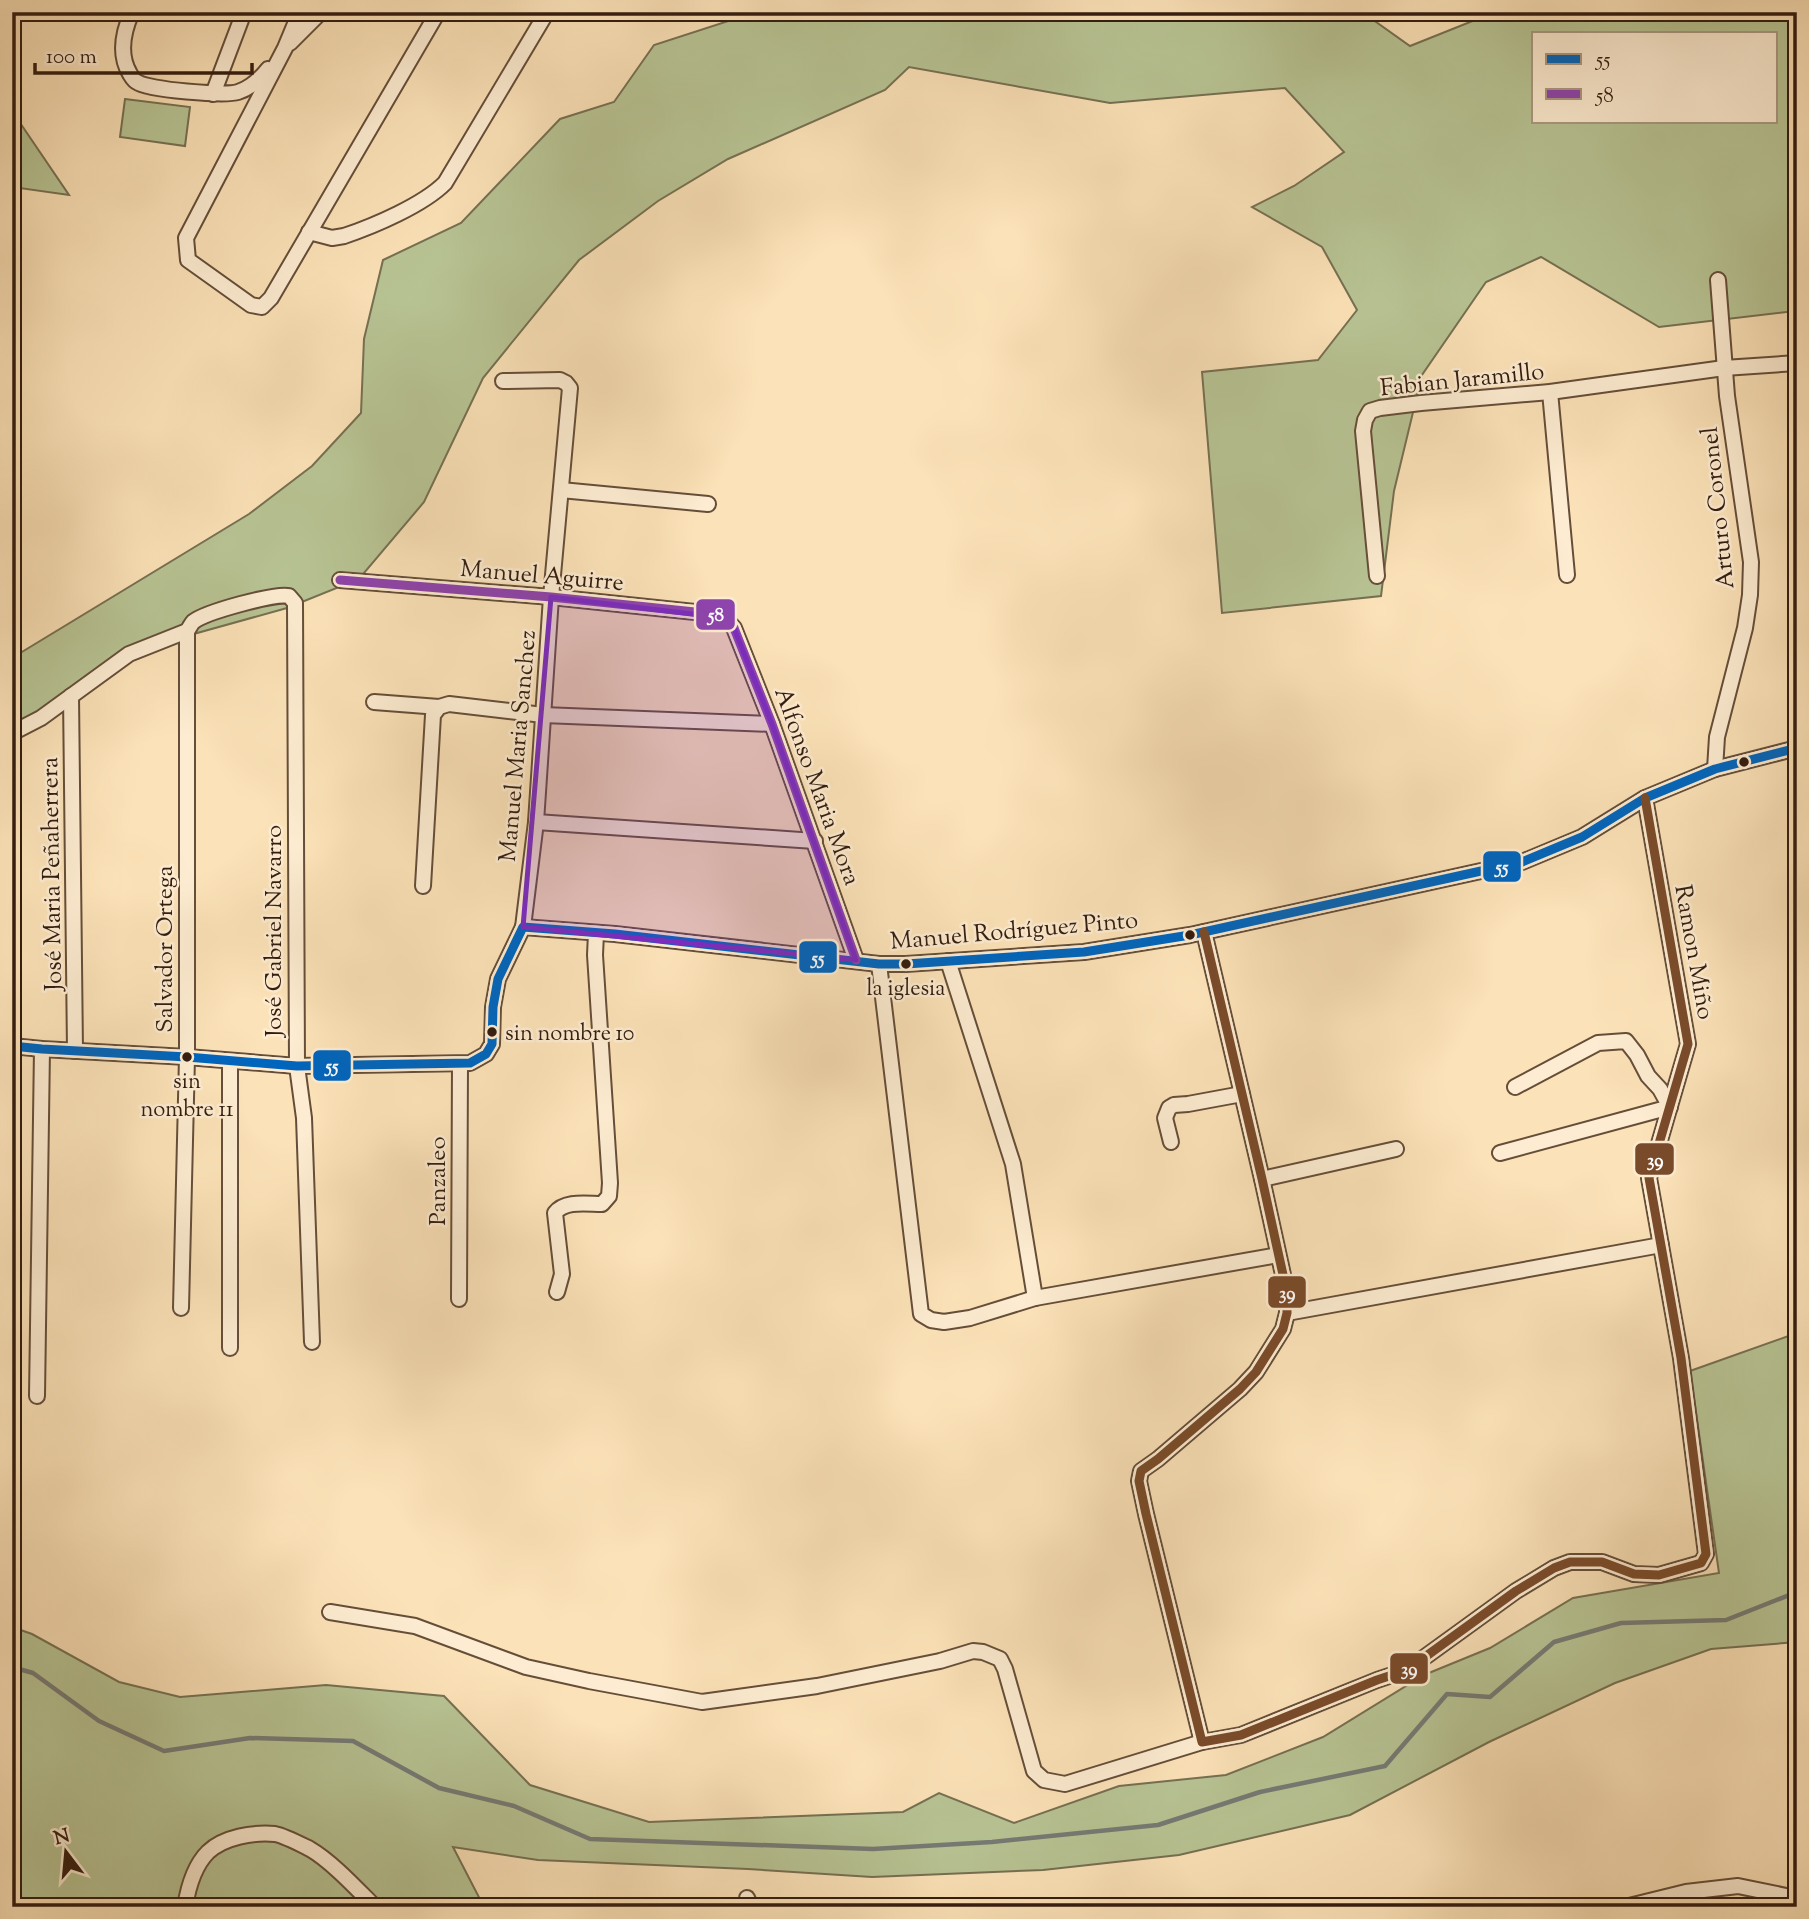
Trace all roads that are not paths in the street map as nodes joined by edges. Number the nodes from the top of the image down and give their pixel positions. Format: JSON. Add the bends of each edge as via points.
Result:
{"nodes":[{"id":1,"x":132,"y":12,"type":"edge"},
{"id":2,"x":244,"y":12,"type":"edge"},
{"id":3,"x":300,"y":12,"type":"edge"},
{"id":4,"x":321,"y":12,"type":"edge"},
{"id":5,"x":438,"y":12,"type":"edge"},
{"id":6,"x":547,"y":12,"type":"edge"},
{"id":7,"x":285,"y":48,"type":"junction"},
{"id":8,"x":213,"y":94,"type":"junction"},
{"id":9,"x":309,"y":232,"type":"junction"},
{"id":10,"x":1718,"y":280,"type":"dead end"},
{"id":11,"x":1797,"y":363,"type":"edge"},
{"id":12,"x":1724,"y":368,"type":"junction"},
{"id":13,"x":503,"y":381,"type":"dead end"},
{"id":14,"x":1549,"y":393,"type":"junction"},
{"id":15,"x":561,"y":490,"type":"junction"},
{"id":16,"x":708,"y":505,"type":"dead end"},
{"id":17,"x":1567,"y":575,"type":"dead end"},
{"id":18,"x":1377,"y":576,"type":"dead end"},
{"id":19,"x":340,"y":580,"type":"dead end"},
{"id":20,"x":551,"y":597,"type":"junction"},
{"id":21,"x":734,"y":628,"type":"joint"},
{"id":22,"x":187,"y":631,"type":"junction"},
{"id":23,"x":71,"y":696,"type":"junction"},
{"id":24,"x":374,"y":702,"type":"dead end"},
{"id":25,"x":436,"y":711,"type":"junction"},
{"id":26,"x":543,"y":715,"type":"junction"},
{"id":27,"x":772,"y":724,"type":"junction"},
{"id":28,"x":12,"y":733,"type":"edge"},
{"id":29,"x":1797,"y":748,"type":"edge"},
{"id":30,"x":1715,"y":769,"type":"junction"},
{"id":31,"x":1645,"y":798,"type":"junction"},
{"id":32,"x":536,"y":822,"type":"junction"},
{"id":33,"x":815,"y":841,"type":"junction"},
{"id":34,"x":423,"y":886,"type":"dead end"},
{"id":35,"x":523,"y":926,"type":"junction"},
{"id":36,"x":1203,"y":932,"type":"junction"},
{"id":37,"x":596,"y":933,"type":"junction"},
{"id":38,"x":856,"y":960,"type":"junction"},
{"id":39,"x":948,"y":961,"type":"junction"},
{"id":40,"x":879,"y":964,"type":"junction"},
{"id":41,"x":12,"y":1046,"type":"edge"},
{"id":42,"x":42,"y":1049,"type":"junction"},
{"id":43,"x":75,"y":1051,"type":"junction"},
{"id":44,"x":187,"y":1057,"type":"junction"},
{"id":45,"x":230,"y":1062,"type":"junction"},
{"id":46,"x":460,"y":1064,"type":"junction"},
{"id":47,"x":297,"y":1066,"type":"junction"},
{"id":48,"x":1515,"y":1087,"type":"dead end"},
{"id":49,"x":1242,"y":1094,"type":"junction"},
{"id":50,"x":1670,"y":1107,"type":"junction"},
{"id":51,"x":1171,"y":1142,"type":"dead end"},
{"id":52,"x":1396,"y":1149,"type":"dead end"},
{"id":53,"x":1500,"y":1153,"type":"dead end"},
{"id":54,"x":1262,"y":1179,"type":"junction"},
{"id":55,"x":1661,"y":1245,"type":"junction"},
{"id":56,"x":1278,"y":1255,"type":"junction"},
{"id":57,"x":557,"y":1292,"type":"dead end"},
{"id":58,"x":1035,"y":1298,"type":"junction"},
{"id":59,"x":459,"y":1299,"type":"dead end"},
{"id":60,"x":181,"y":1308,"type":"dead end"},
{"id":61,"x":1287,"y":1313,"type":"junction"},
{"id":62,"x":312,"y":1342,"type":"dead end"},
{"id":63,"x":230,"y":1348,"type":"dead end"},
{"id":64,"x":37,"y":1396,"type":"dead end"},
{"id":65,"x":330,"y":1612,"type":"dead end"},
{"id":66,"x":1202,"y":1742,"type":"junction"},
{"id":67,"x":1797,"y":1901,"type":"edge"},
{"id":68,"x":185,"y":1907,"type":"edge"},
{"id":69,"x":375,"y":1907,"type":"edge"},
{"id":70,"x":1625,"y":1907,"type":"edge"}],
"edges":[{"from":1,"to":8,"type":"street","via":[[122,50],[135,82]]},
{"from":2,"to":8,"type":"street"},
{"from":3,"to":7,"type":"street"},
{"from":4,"to":7,"type":"street"},
{"from":5,"to":9,"type":"street"},
{"from":6,"to":9,"type":"street","via":[[436,191],[344,236]]},
{"from":7,"to":8,"type":"street","via":[[258,81],[237,93]]},
{"from":7,"to":9,"type":"street","via":[[186,238],[188,260],[251,305],[262,307]]},
{"from":10,"to":12,"type":"street","name":"Arturo Coronel"},
{"from":11,"to":12,"type":"street","name":"Fabian Jaramillo"},
{"from":12,"to":14,"type":"street","name":"Fabian Jaramillo"},
{"from":12,"to":30,"type":"street","name":"Arturo Coronel","via":[[1751,573],[1745,628],[1717,737]]},
{"from":13,"to":15,"type":"street","name":"Manuel Maria Sanchez","via":[[559,380],[568,385]]},
{"from":14,"to":17,"type":"street"},
{"from":14,"to":18,"type":"street","name":"Fabian Jaramillo","via":[[1370,411],[1363,431]]},
{"from":15,"to":16,"type":"street"},
{"from":15,"to":20,"type":"street","name":"Manuel Maria Sanchez"},
{"from":19,"to":20,"type":"street","name":"Manuel Aguirre"},
{"from":20,"to":21,"type":"street","name":"Manuel Aguirre","via":[[714,614]]},
{"from":20,"to":26,"type":"street","name":"Manuel Maria Sanchez"},
{"from":21,"to":27,"type":"street","name":"Alfonso Maria Mora"},
{"from":22,"to":23,"type":"street","via":[[129,654]]},
{"from":22,"to":44,"type":"street","name":"Salvador Ortega"},
{"from":22,"to":47,"type":"street","name":"José Gabriel Navarro","via":[[207,615],[246,604],[283,595],[295,603]]},
{"from":23,"to":28,"type":"street"},
{"from":23,"to":43,"type":"street","name":"José Maria Peñaherrera"},
{"from":24,"to":25,"type":"street"},
{"from":25,"to":26,"type":"street","via":[[449,704]]},
{"from":25,"to":34,"type":"street"},
{"from":26,"to":27,"type":"street"},
{"from":26,"to":32,"type":"street","name":"Manuel Maria Sanchez"},
{"from":27,"to":33,"type":"street","name":"Alfonso Maria Mora"},
{"from":29,"to":30,"type":"street","name":"Manuel Rodríguez Pinto"},
{"from":30,"to":31,"type":"street","name":"Manuel Rodríguez Pinto"},
{"from":31,"to":36,"type":"street","name":"Manuel Rodríguez Pinto","via":[[1582,837],[1522,862]]},
{"from":31,"to":50,"type":"street","name":"Ramon Miño","via":[[1688,1045]]},
{"from":32,"to":33,"type":"street"},
{"from":32,"to":35,"type":"street","name":"Manuel Maria Sanchez"},
{"from":33,"to":38,"type":"street","name":"Alfonso Maria Mora"},
{"from":35,"to":37,"type":"street","name":"Manuel Rodríguez Pinto"},
{"from":35,"to":46,"type":"street","via":[[498,979],[492,1044],[479,1059]]},
{"from":36,"to":39,"type":"street","name":"Manuel Rodríguez Pinto","via":[[1084,952]]},
{"from":36,"to":49,"type":"street"},
{"from":37,"to":38,"type":"street","name":"Manuel Rodríguez Pinto"},
{"from":37,"to":57,"type":"street","via":[[609,1196],[602,1204],[568,1205],[555,1213],[562,1275]]},
{"from":38,"to":40,"type":"street","name":"Manuel Rodríguez Pinto"},
{"from":39,"to":40,"type":"street","name":"Manuel Rodríguez Pinto"},
{"from":39,"to":58,"type":"street","via":[[1013,1164]]},
{"from":40,"to":58,"type":"street","via":[[921,1314],[944,1322]]},
{"from":41,"to":42,"type":"street"},
{"from":42,"to":43,"type":"street"},
{"from":42,"to":64,"type":"street"},
{"from":43,"to":44,"type":"street"},
{"from":44,"to":45,"type":"street"},
{"from":44,"to":60,"type":"street","name":"Salvador Ortega"},
{"from":45,"to":47,"type":"street"},
{"from":45,"to":63,"type":"street"},
{"from":46,"to":47,"type":"street"},
{"from":46,"to":59,"type":"street","name":"Panzaleo"},
{"from":47,"to":62,"type":"street","name":"José Gabriel Navarro","via":[[304,1118]]},
{"from":48,"to":50,"type":"street","via":[[1598,1043],[1626,1041]]},
{"from":49,"to":51,"type":"street","via":[[1169,1108],[1165,1118]]},
{"from":49,"to":54,"type":"street"},
{"from":50,"to":53,"type":"street"},
{"from":50,"to":55,"type":"street","name":"Ramon Miño","via":[[1649,1178]]},
{"from":52,"to":54,"type":"street"},
{"from":54,"to":56,"type":"street"},
{"from":55,"to":61,"type":"street"},
{"from":55,"to":66,"type":"street","name":"Ramon Miño","via":[[1681,1358],[1706,1554],[1701,1563],[1659,1575],[1634,1574],[1602,1562],[1570,1562],[1516,1591],[1407,1670],[1241,1735]]},
{"from":56,"to":58,"type":"street"},
{"from":56,"to":61,"type":"street"},
{"from":61,"to":66,"type":"street","via":[[1283,1329],[1256,1372],[1141,1471],[1139,1481]]},
{"from":65,"to":66,"type":"street","name":"Ramon Miño","via":[[415,1626],[526,1667],[702,1702],[817,1686],[983,1652],[1000,1659],[1005,1670],[1034,1771],[1044,1780],[1065,1784]]},
{"from":67,"to":70,"type":"street","via":[[1738,1886],[1686,1892]]},
{"from":68,"to":69,"type":"street","via":[[196,1869],[208,1852],[223,1841],[277,1834],[311,1850]]}]}
